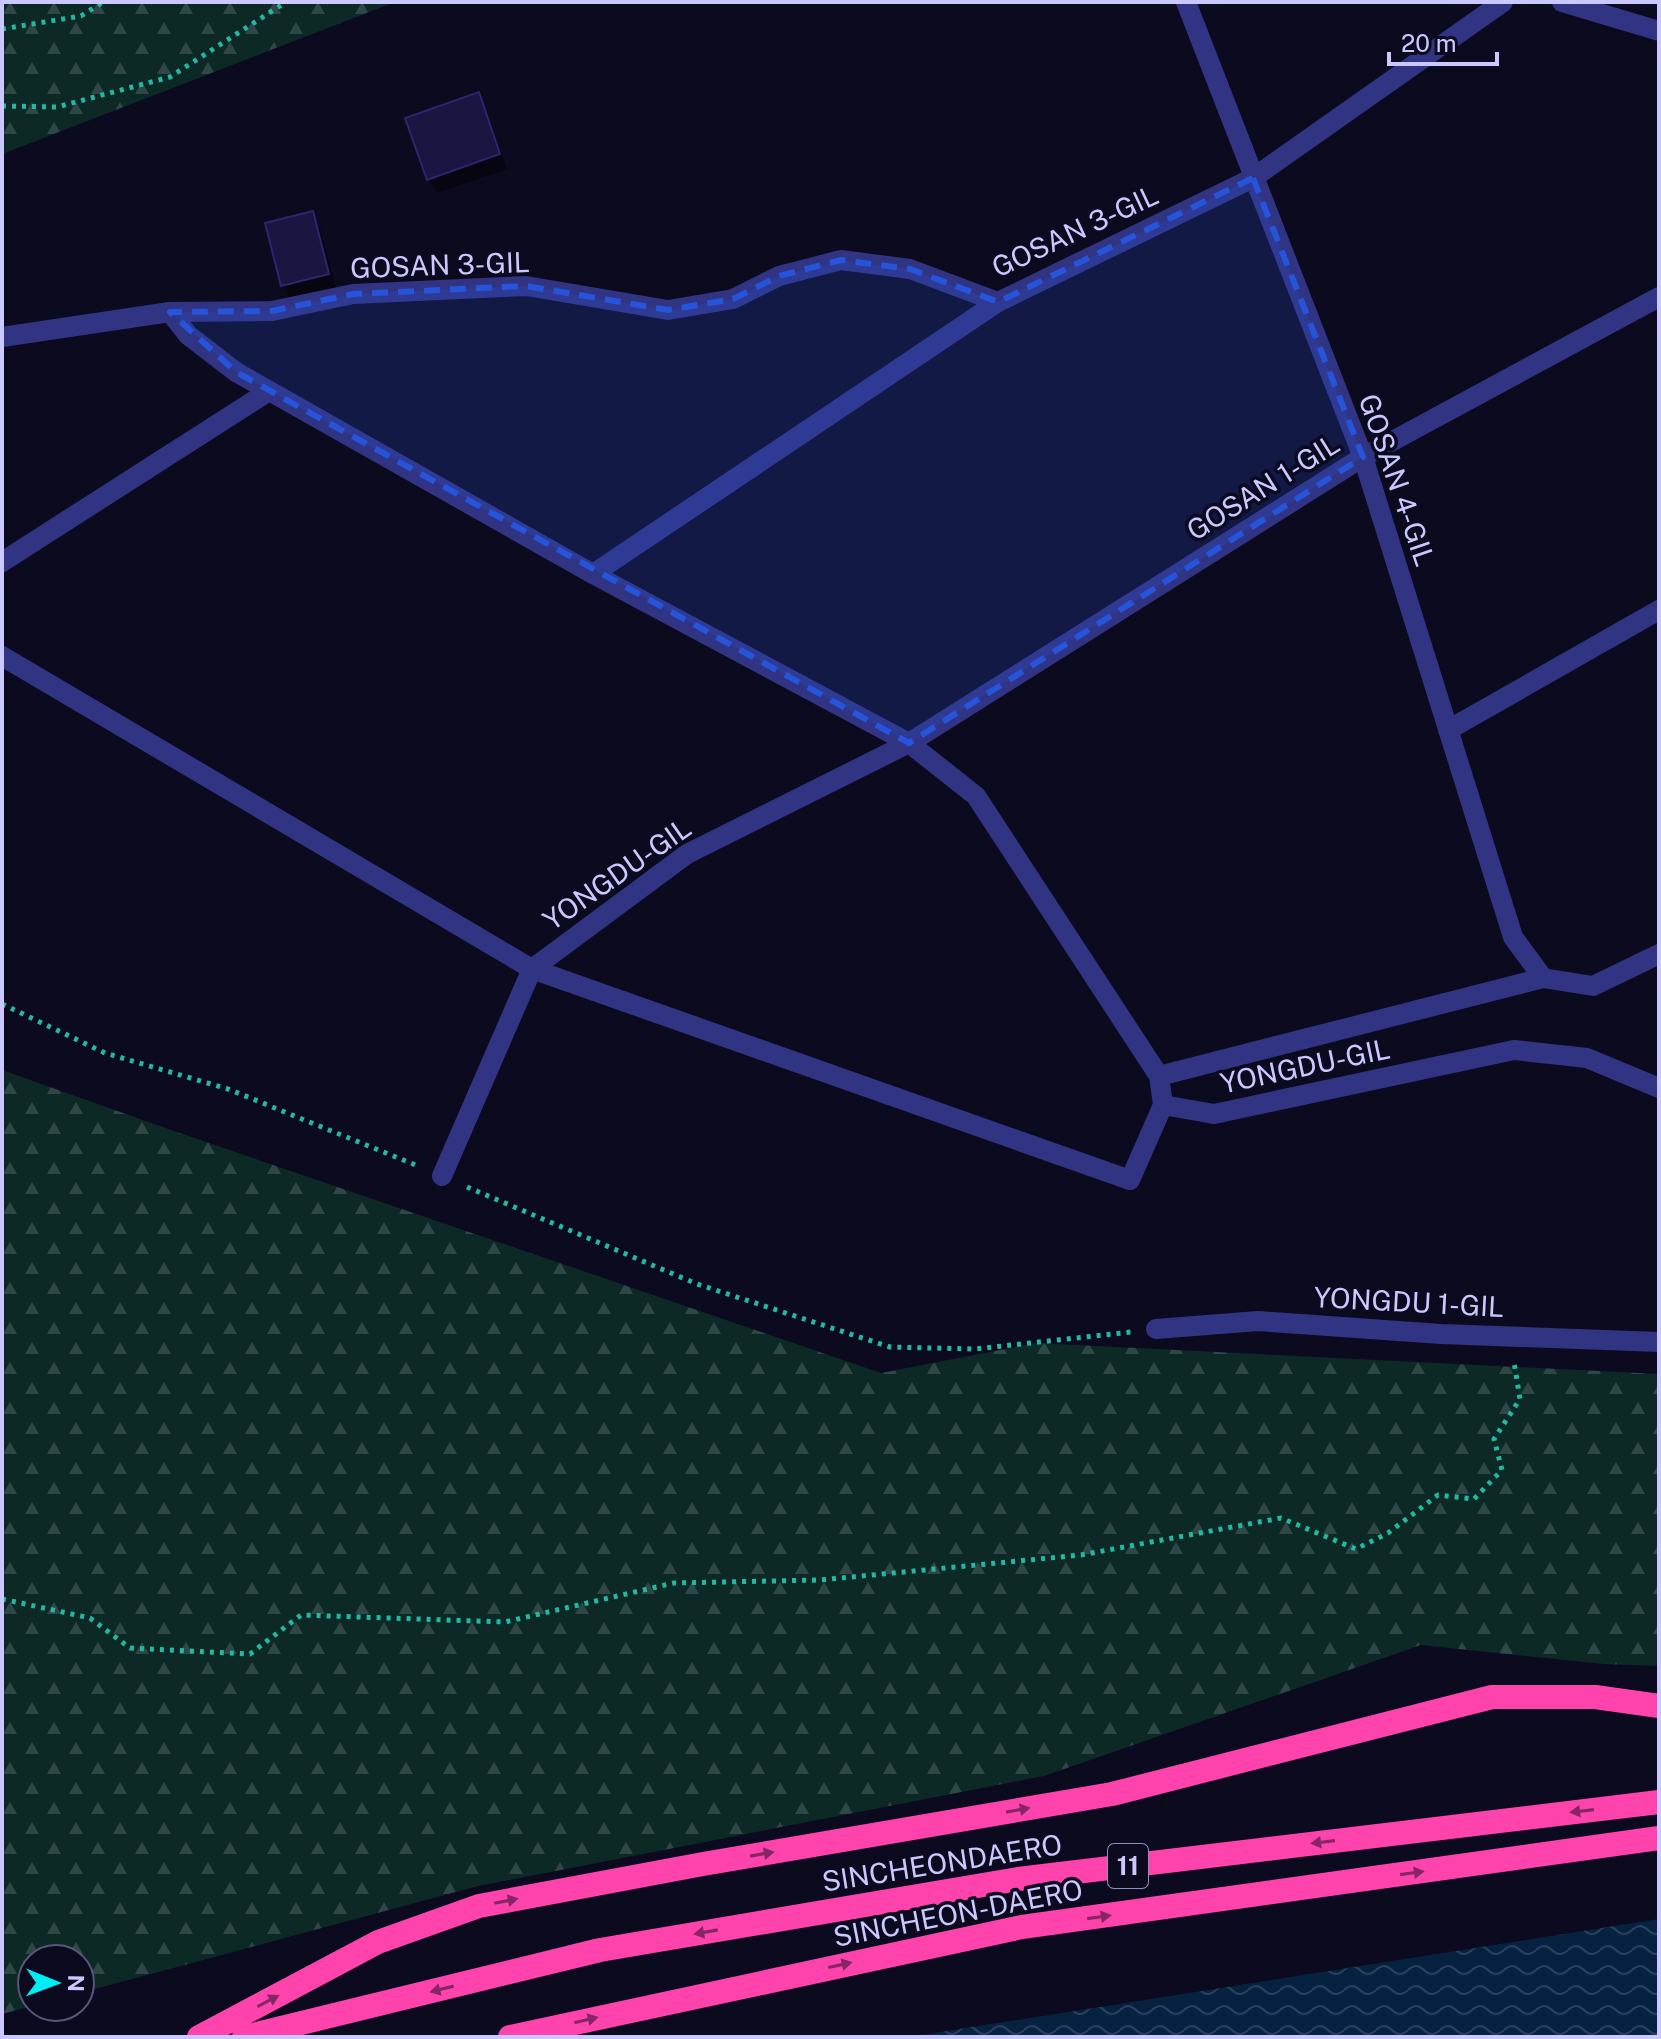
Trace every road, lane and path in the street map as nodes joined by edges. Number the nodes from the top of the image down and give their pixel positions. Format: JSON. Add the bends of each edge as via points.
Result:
{"nodes":[{"id":1,"x":103,"y":2,"type":"edge"},
{"id":2,"x":286,"y":2,"type":"edge"},
{"id":3,"x":1186,"y":2,"type":"edge"},
{"id":4,"x":1503,"y":2,"type":"edge"},
{"id":5,"x":1562,"y":2,"type":"edge"},
{"id":6,"x":2,"y":29,"type":"edge"},
{"id":7,"x":1659,"y":31,"type":"edge"},
{"id":8,"x":2,"y":106,"type":"edge"},
{"id":9,"x":1253,"y":178,"type":"junction"},
{"id":10,"x":1659,"y":297,"type":"edge"},
{"id":11,"x":998,"y":302,"type":"junction"},
{"id":12,"x":170,"y":312,"type":"junction"},
{"id":13,"x":2,"y":337,"type":"edge"},
{"id":14,"x":269,"y":391,"type":"junction"},
{"id":15,"x":1363,"y":457,"type":"junction"},
{"id":16,"x":2,"y":562,"type":"edge"},
{"id":17,"x":593,"y":574,"type":"junction"},
{"id":18,"x":1659,"y":610,"type":"edge"},
{"id":19,"x":2,"y":656,"type":"edge"},
{"id":20,"x":1448,"y":730,"type":"junction"},
{"id":21,"x":909,"y":743,"type":"junction"},
{"id":22,"x":1659,"y":954,"type":"edge"},
{"id":23,"x":532,"y":969,"type":"junction"},
{"id":24,"x":1543,"y":978,"type":"junction"},
{"id":25,"x":2,"y":1004,"type":"edge"},
{"id":26,"x":1159,"y":1076,"type":"junction"},
{"id":27,"x":1659,"y":1088,"type":"edge"},
{"id":28,"x":1163,"y":1105,"type":"junction"},
{"id":29,"x":442,"y":1176,"type":"junction"},
{"id":30,"x":1156,"y":1329,"type":"joint"},
{"id":31,"x":1509,"y":1336,"type":"junction"},
{"id":32,"x":1659,"y":1342,"type":"edge"},
{"id":33,"x":2,"y":1599,"type":"edge"},
{"id":34,"x":1659,"y":1706,"type":"edge"},
{"id":35,"x":1659,"y":1802,"type":"edge"},
{"id":36,"x":1659,"y":1838,"type":"edge"},
{"id":37,"x":199,"y":2037,"type":"edge"},
{"id":38,"x":244,"y":2037,"type":"edge"},
{"id":39,"x":510,"y":2037,"type":"edge"}],
"edges":[{"from":1,"to":6,"type":"path","via":[[81,16]]},
{"from":2,"to":8,"type":"path","via":[[170,77],[57,107]]},
{"from":3,"to":9,"type":"street","name":"GOSAN 4-GIL"},
{"from":4,"to":9,"type":"street","name":"GOSAN 3-GIL"},
{"from":5,"to":7,"type":"street"},
{"from":9,"to":11,"type":"street","name":"GOSAN 3-GIL"},
{"from":9,"to":15,"type":"street","name":"GOSAN 4-GIL"},
{"from":10,"to":15,"type":"street","name":"GOSAN 1-GIL"},
{"from":11,"to":12,"type":"street","name":"GOSAN 3-GIL","via":[[910,269],[841,260],[779,276],[733,299],[668,310],[526,286],[353,294],[272,311]]},
{"from":11,"to":17,"type":"street"},
{"from":12,"to":13,"type":"street","name":"GOSAN 3-GIL"},
{"from":12,"to":14,"type":"street","via":[[188,335]]},
{"from":14,"to":16,"type":"street"},
{"from":14,"to":17,"type":"street"},
{"from":15,"to":20,"type":"street","name":"GOSAN 4-GIL"},
{"from":15,"to":21,"type":"street","name":"GOSAN 1-GIL"},
{"from":17,"to":21,"type":"street"},
{"from":18,"to":20,"type":"street"},
{"from":19,"to":23,"type":"street"},
{"from":20,"to":24,"type":"street","name":"GOSAN 4-GIL","via":[[1513,937]]},
{"from":21,"to":23,"type":"street","name":"YONGDU-GIL","via":[[687,854]]},
{"from":21,"to":26,"type":"street","via":[[976,796]]},
{"from":22,"to":24,"type":"street","via":[[1593,986]]},
{"from":23,"to":28,"type":"street","via":[[1130,1180]]},
{"from":23,"to":29,"type":"street"},
{"from":24,"to":26,"type":"street"},
{"from":25,"to":29,"type":"path","via":[[105,1053],[228,1089]]},
{"from":26,"to":28,"type":"street"},
{"from":27,"to":28,"type":"street","name":"YONGDU-GIL","via":[[1587,1058],[1514,1050],[1214,1114]]},
{"from":29,"to":30,"type":"path","via":[[697,1284],[890,1347],[975,1349]]},
{"from":30,"to":31,"type":"street","name":"YONGDU 1-GIL","via":[[1258,1321]]},
{"from":31,"to":32,"type":"street","name":"YONGDU 1-GIL"},
{"from":31,"to":33,"type":"path","via":[[1520,1399],[1494,1439],[1502,1470],[1474,1499],[1438,1495],[1388,1533],[1356,1549],[1281,1518],[1081,1555],[820,1580],[674,1583],[505,1622],[301,1615],[250,1654],[130,1648],[90,1618]]},
{"from":37,"to":34,"type":"highway","one_way":true,"via":[[378,1942],[479,1906],[1112,1794],[1492,1697],[1595,1697]]},
{"from":35,"to":38,"type":"highway","name":"SINCHEONDAERO","number":"11","one_way":true,"via":[[1018,1879],[600,1950]]},
{"from":39,"to":36,"type":"highway","name":"SINCHEON-DAERO","number":"11","one_way":true,"via":[[1022,1927]]}]}
